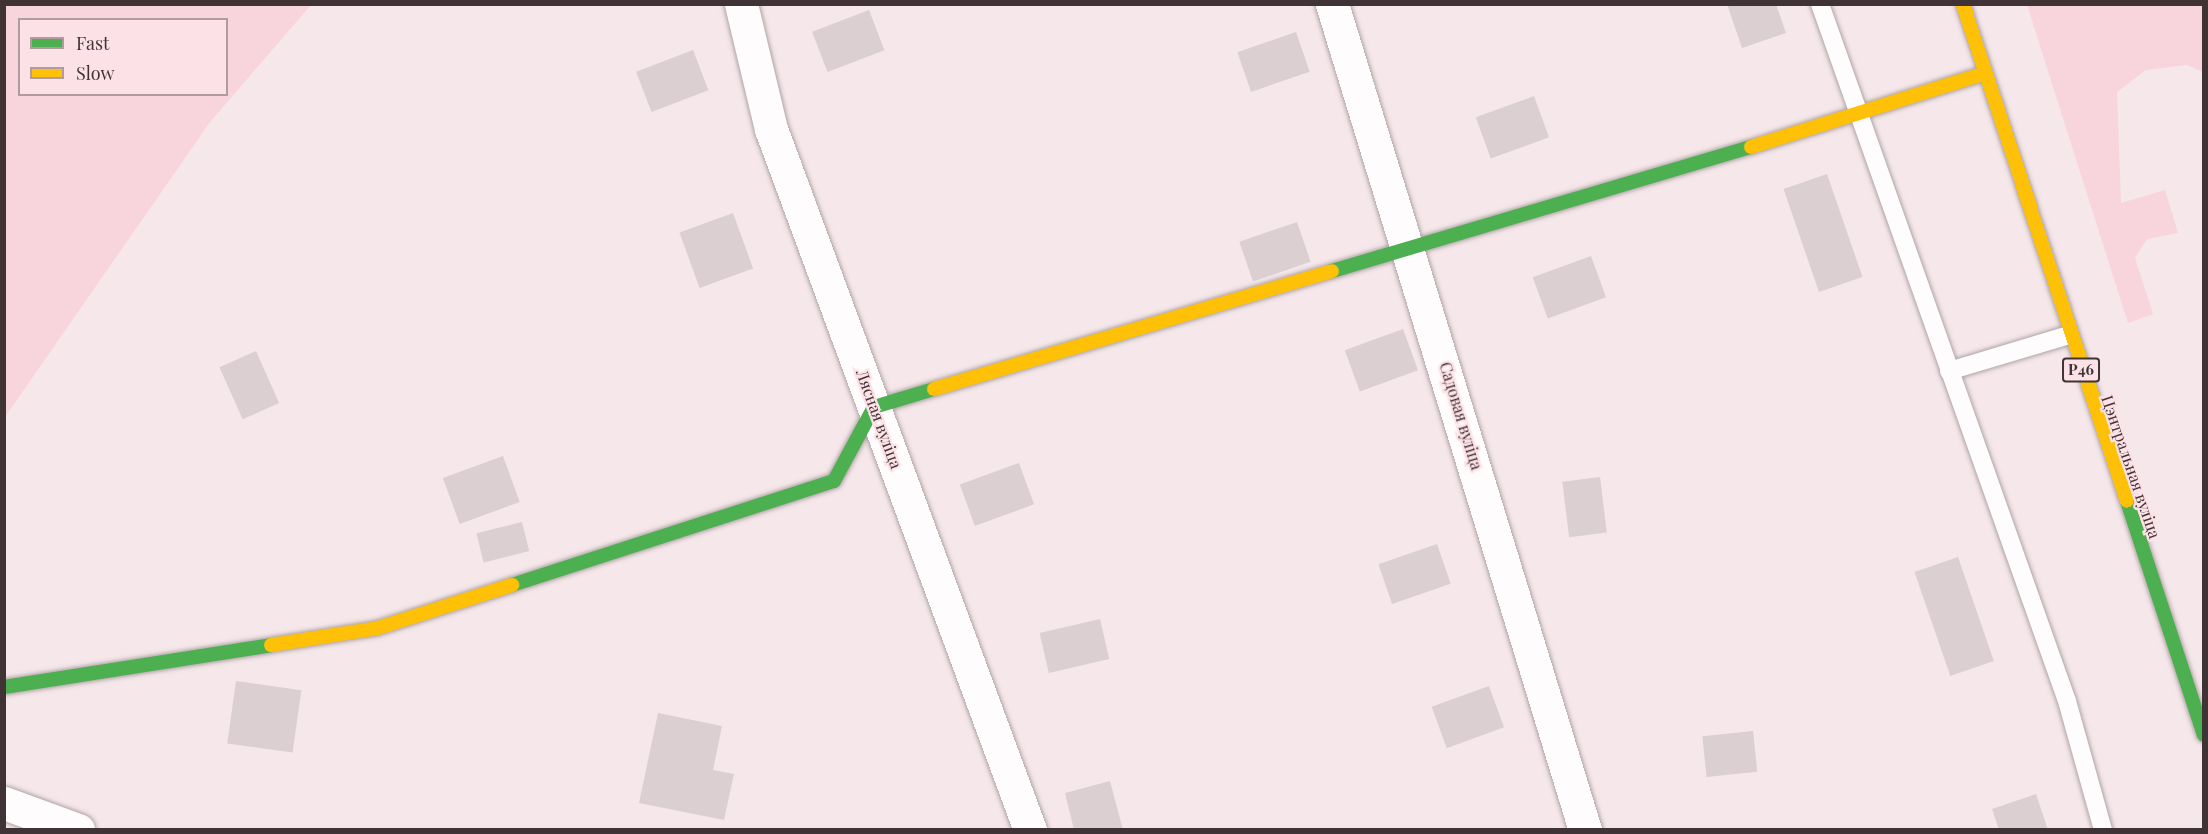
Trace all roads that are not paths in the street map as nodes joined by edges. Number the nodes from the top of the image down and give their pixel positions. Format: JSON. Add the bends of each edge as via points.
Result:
{"nodes":[{"id":1,"x":741,"y":4,"type":"edge"},
{"id":2,"x":1332,"y":4,"type":"edge"},
{"id":3,"x":1820,"y":4,"type":"edge"},
{"id":4,"x":1963,"y":4,"type":"edge"},
{"id":5,"x":1985,"y":73,"type":"junction"},
{"id":6,"x":1857,"y":116,"type":"junction"},
{"id":7,"x":1410,"y":248,"type":"junction"},
{"id":8,"x":2068,"y":335,"type":"junction"},
{"id":9,"x":1948,"y":371,"type":"junction"},
{"id":10,"x":874,"y":407,"type":"junction"},
{"id":11,"x":4,"y":687,"type":"edge"},
{"id":12,"x":2204,"y":735,"type":"edge"},
{"id":13,"x":4,"y":803,"type":"edge"},
{"id":14,"x":78,"y":830,"type":"edge"},
{"id":15,"x":1030,"y":830,"type":"edge"},
{"id":16,"x":1585,"y":830,"type":"edge"},
{"id":17,"x":2103,"y":830,"type":"edge"}],
"edges":[{"from":1,"to":10,"type":"street","name":"Лясная вуліца","via":[[771,129]]},
{"from":2,"to":7,"type":"street","name":"Садовая вуліца"},
{"from":3,"to":6,"type":"lane"},
{"from":4,"to":5,"type":"street","name":"Цэнтральная вуліца","number":"Р46"},
{"from":5,"to":6,"type":"street"},
{"from":5,"to":8,"type":"street","name":"Цэнтральная вуліца","number":"Р46"},
{"from":6,"to":7,"type":"street"},
{"from":6,"to":9,"type":"lane"},
{"from":7,"to":10,"type":"street"},
{"from":7,"to":16,"type":"street","name":"Садовая вуліца"},
{"from":8,"to":9,"type":"lane"},
{"from":8,"to":12,"type":"street","name":"Цэнтральная вуліца","number":"Р46"},
{"from":9,"to":17,"type":"lane","via":[[2067,701]]},
{"from":10,"to":11,"type":"street","via":[[834,481],[378,628]]},
{"from":10,"to":15,"type":"street","name":"Лясная вуліца"},
{"from":13,"to":14,"type":"street"}]}
